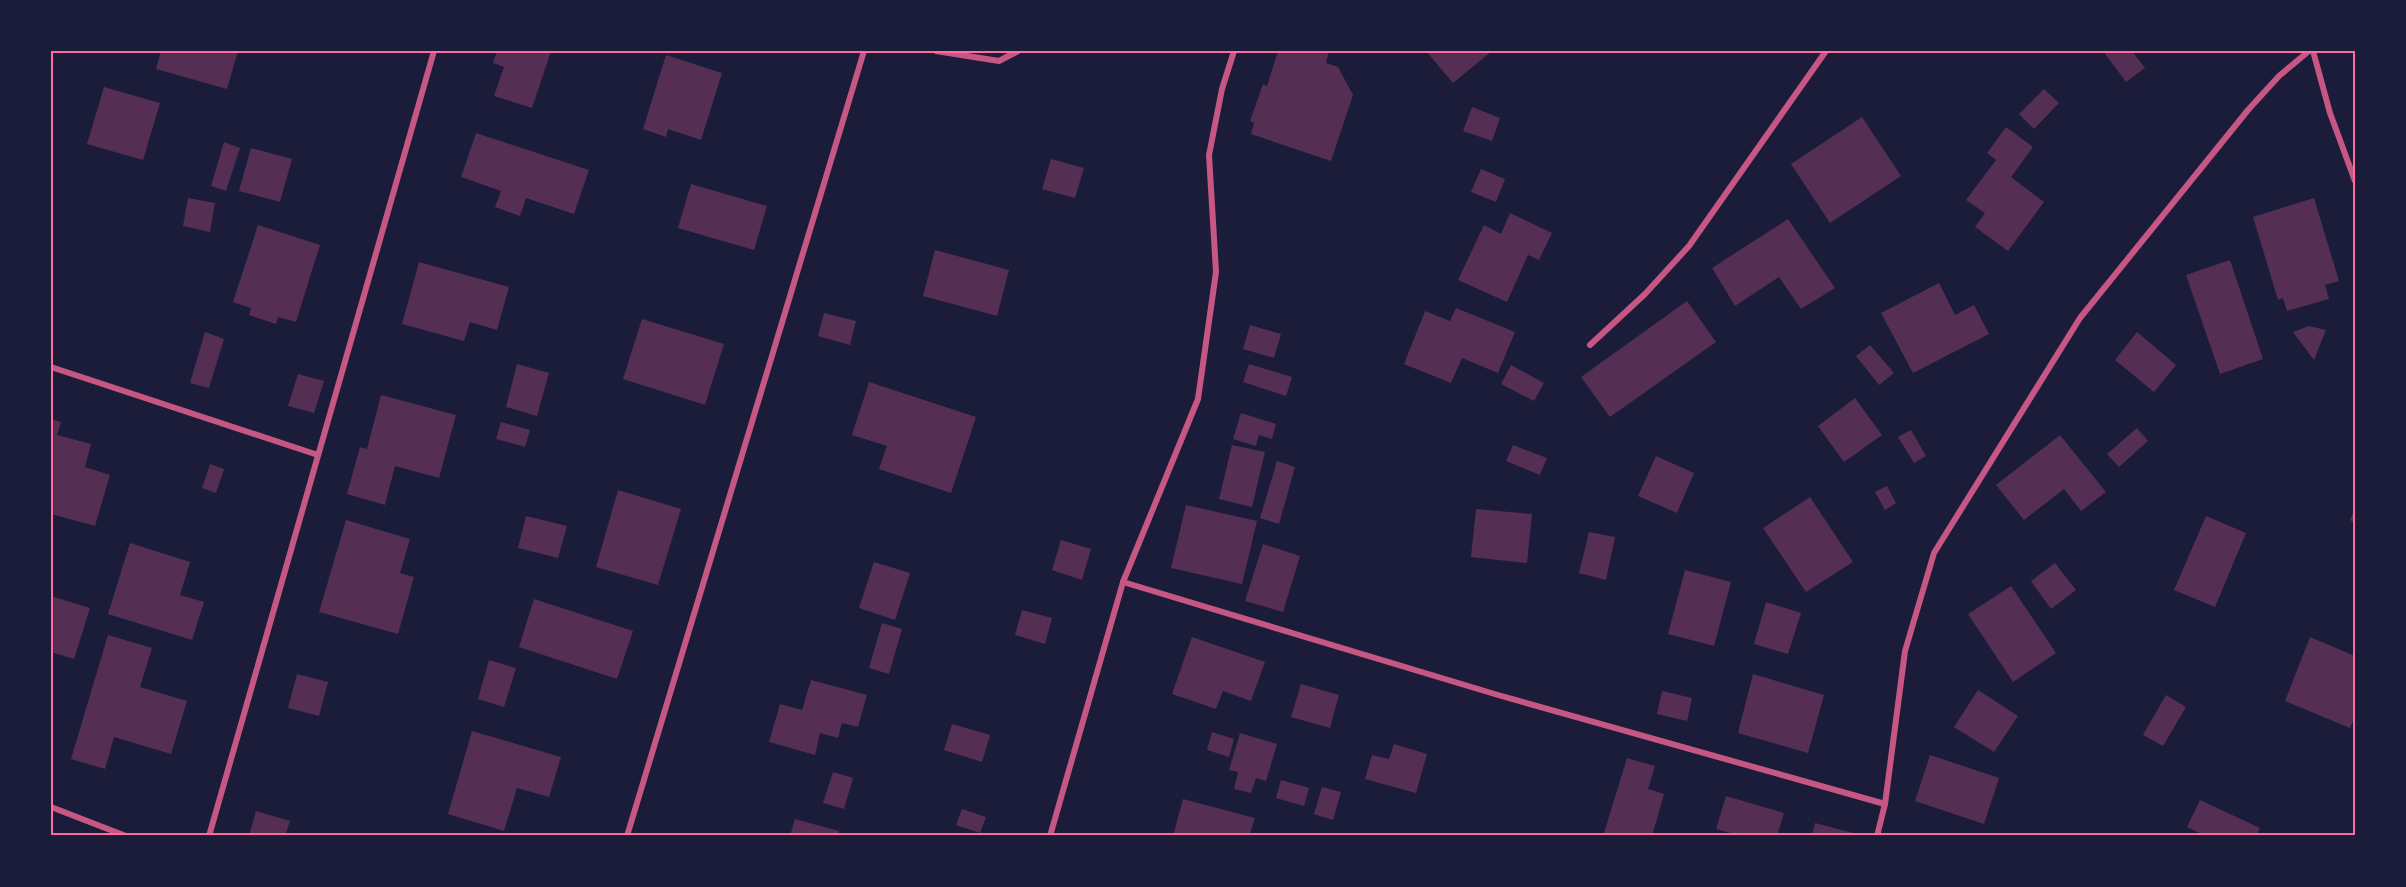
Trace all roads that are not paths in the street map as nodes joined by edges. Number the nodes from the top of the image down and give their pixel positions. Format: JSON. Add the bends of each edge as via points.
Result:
{"nodes":[{"id":1,"x":435,"y":51,"type":"edge"},
{"id":2,"x":864,"y":51,"type":"edge"},
{"id":3,"x":936,"y":51,"type":"edge"},
{"id":4,"x":1018,"y":51,"type":"edge"},
{"id":5,"x":1234,"y":51,"type":"edge"},
{"id":6,"x":1826,"y":51,"type":"edge"},
{"id":7,"x":2311,"y":51,"type":"edge"},
{"id":8,"x":2355,"y":181,"type":"edge"},
{"id":9,"x":1590,"y":345,"type":"dead end"},
{"id":10,"x":51,"y":367,"type":"edge"},
{"id":11,"x":318,"y":455,"type":"junction"},
{"id":12,"x":1123,"y":582,"type":"junction"},
{"id":13,"x":1885,"y":804,"type":"junction"},
{"id":14,"x":51,"y":807,"type":"edge"},
{"id":15,"x":126,"y":836,"type":"edge"},
{"id":16,"x":209,"y":836,"type":"edge"},
{"id":17,"x":627,"y":836,"type":"edge"},
{"id":18,"x":1050,"y":836,"type":"edge"},
{"id":19,"x":1877,"y":836,"type":"edge"}],
"edges":[{"from":1,"to":11,"type":"street"},
{"from":2,"to":17,"type":"street"},
{"from":3,"to":4,"type":"street","via":[[999,61]]},
{"from":5,"to":12,"type":"street","via":[[1209,155],[1215,272],[1198,399]]},
{"from":6,"to":9,"type":"street","via":[[1689,246]]},
{"from":7,"to":8,"type":"street"},
{"from":7,"to":13,"type":"street","via":[[2279,76],[2248,110],[2080,318],[1934,553],[1905,651]]},
{"from":10,"to":11,"type":"street"},
{"from":11,"to":16,"type":"street"},
{"from":12,"to":13,"type":"street","via":[[1498,695]]},
{"from":12,"to":18,"type":"street"},
{"from":13,"to":19,"type":"street"},
{"from":14,"to":15,"type":"street"}]}
